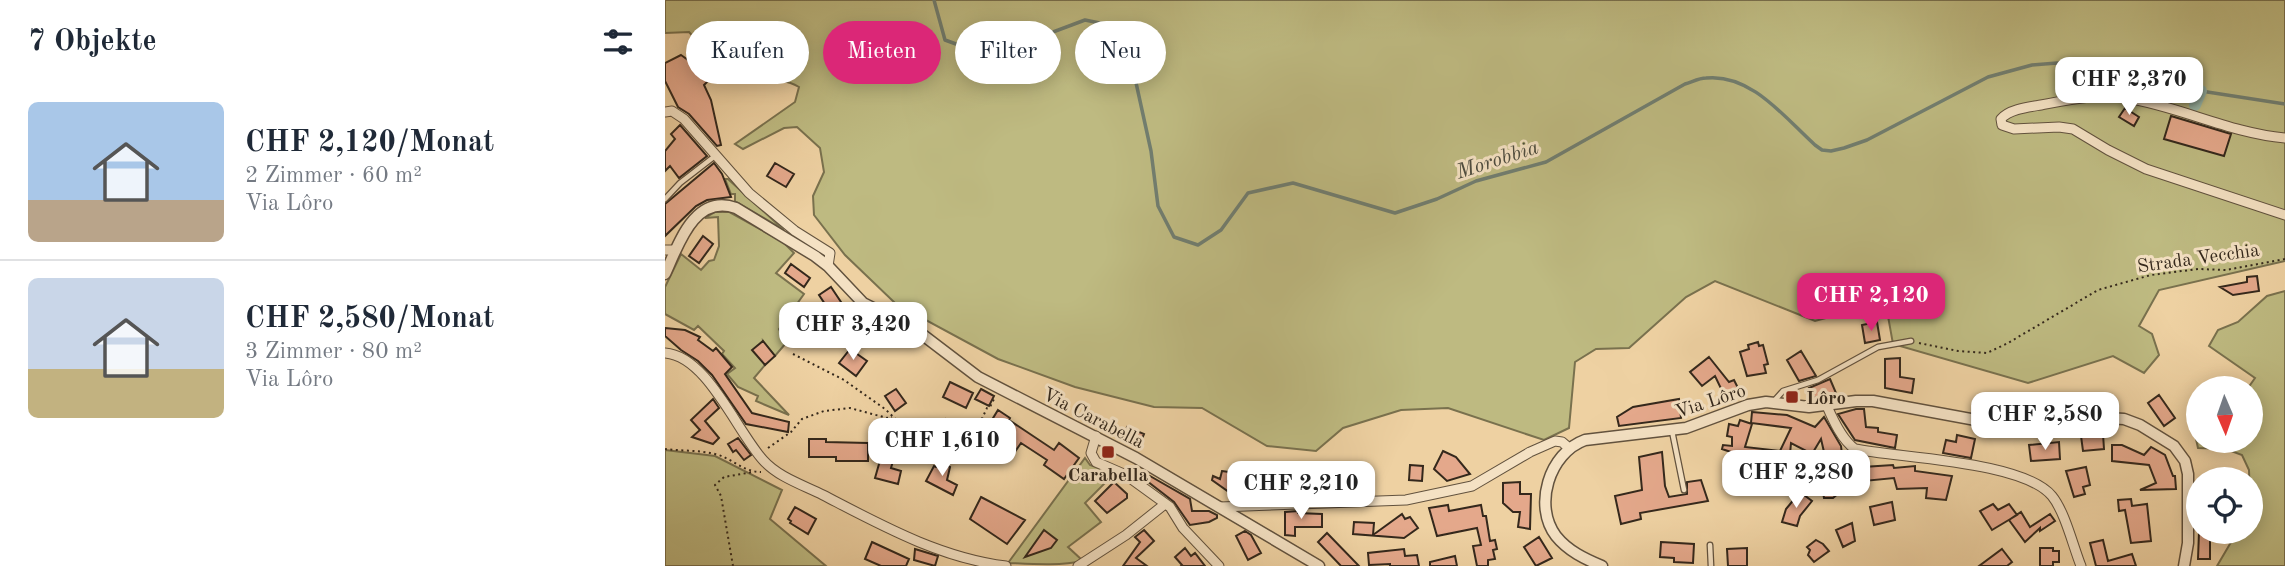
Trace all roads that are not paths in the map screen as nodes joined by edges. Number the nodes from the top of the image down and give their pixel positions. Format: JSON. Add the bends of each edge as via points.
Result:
{"nodes":[{"id":1,"x":669,"y":112,"type":"edge"},
{"id":2,"x":2285,"y":138,"type":"edge"},
{"id":3,"x":715,"y":156,"type":"junction"},
{"id":4,"x":665,"y":199,"type":"edge"},
{"id":5,"x":2285,"y":215,"type":"edge"},
{"id":6,"x":670,"y":250,"type":"edge"},
{"id":7,"x":828,"y":266,"type":"junction"},
{"id":8,"x":665,"y":274,"type":"edge"},
{"id":9,"x":1911,"y":341,"type":"road end"},
{"id":10,"x":665,"y":353,"type":"edge"},
{"id":11,"x":1773,"y":402,"type":"junction"},
{"id":12,"x":1827,"y":406,"type":"junction"},
{"id":13,"x":1672,"y":430,"type":"junction"},
{"id":14,"x":1096,"y":436,"type":"junction"},
{"id":15,"x":1569,"y":448,"type":"junction"},
{"id":16,"x":1684,"y":490,"type":"dead end"},
{"id":17,"x":1165,"y":504,"type":"junction"},
{"id":18,"x":1220,"y":507,"type":"junction"},
{"id":19,"x":1710,"y":545,"type":"dead end"},
{"id":20,"x":1006,"y":566,"type":"edge"},
{"id":21,"x":1078,"y":566,"type":"edge"},
{"id":22,"x":1219,"y":566,"type":"edge"},
{"id":23,"x":1319,"y":566,"type":"edge"},
{"id":24,"x":1602,"y":566,"type":"edge"},
{"id":25,"x":1710,"y":566,"type":"edge"},
{"id":26,"x":2081,"y":566,"type":"edge"},
{"id":27,"x":2184,"y":566,"type":"edge"}],
"edges":[{"from":1,"to":3,"type":"street","via":[[684,119]]},
{"from":2,"to":5,"type":"street","via":[[2118,96],[2063,101],[2011,112],[2001,119],[2010,129],[2073,129],[2146,169]]},
{"from":3,"to":4,"type":"lane"},
{"from":3,"to":7,"type":"street","via":[[785,223],[830,253]]},
{"from":6,"to":7,"type":"street","name":"Via Carabella","via":[[698,215],[725,205]]},
{"from":6,"to":8,"type":"street"},
{"from":7,"to":14,"type":"street","name":"Via Carabella","via":[[855,296],[915,329],[969,370]]},
{"from":9,"to":11,"type":"lane","via":[[1878,347],[1818,380],[1783,391]]},
{"from":10,"to":20,"type":"street","via":[[675,353],[707,377],[759,455],[776,471],[915,542]]},
{"from":11,"to":12,"type":"street","name":"Via Lôro"},
{"from":11,"to":13,"type":"street","name":"Via Lôro","via":[[1754,403]]},
{"from":12,"to":26,"type":"street","via":[[1855,449],[1993,469],[2037,484],[2055,501]]},
{"from":12,"to":27,"type":"street","name":"Via Lôro","via":[[1873,401],[2003,425],[2107,418],[2140,425],[2174,446],[2187,465]]},
{"from":13,"to":15,"type":"street","name":"Via Lôro","via":[[1585,440]]},
{"from":13,"to":16,"type":"lane"},
{"from":14,"to":17,"type":"street","via":[[1091,453],[1096,462],[1126,475]]},
{"from":14,"to":18,"type":"street","name":"Via Carabella"},
{"from":15,"to":18,"type":"street","via":[[1555,441],[1472,486],[1406,500]]},
{"from":15,"to":24,"type":"street","via":[[1549,480],[1546,514],[1567,548]]},
{"from":17,"to":21,"type":"street"},
{"from":17,"to":22,"type":"street"},
{"from":18,"to":23,"type":"street","name":"Via Carabella"},
{"from":19,"to":25,"type":"lane"}]}
